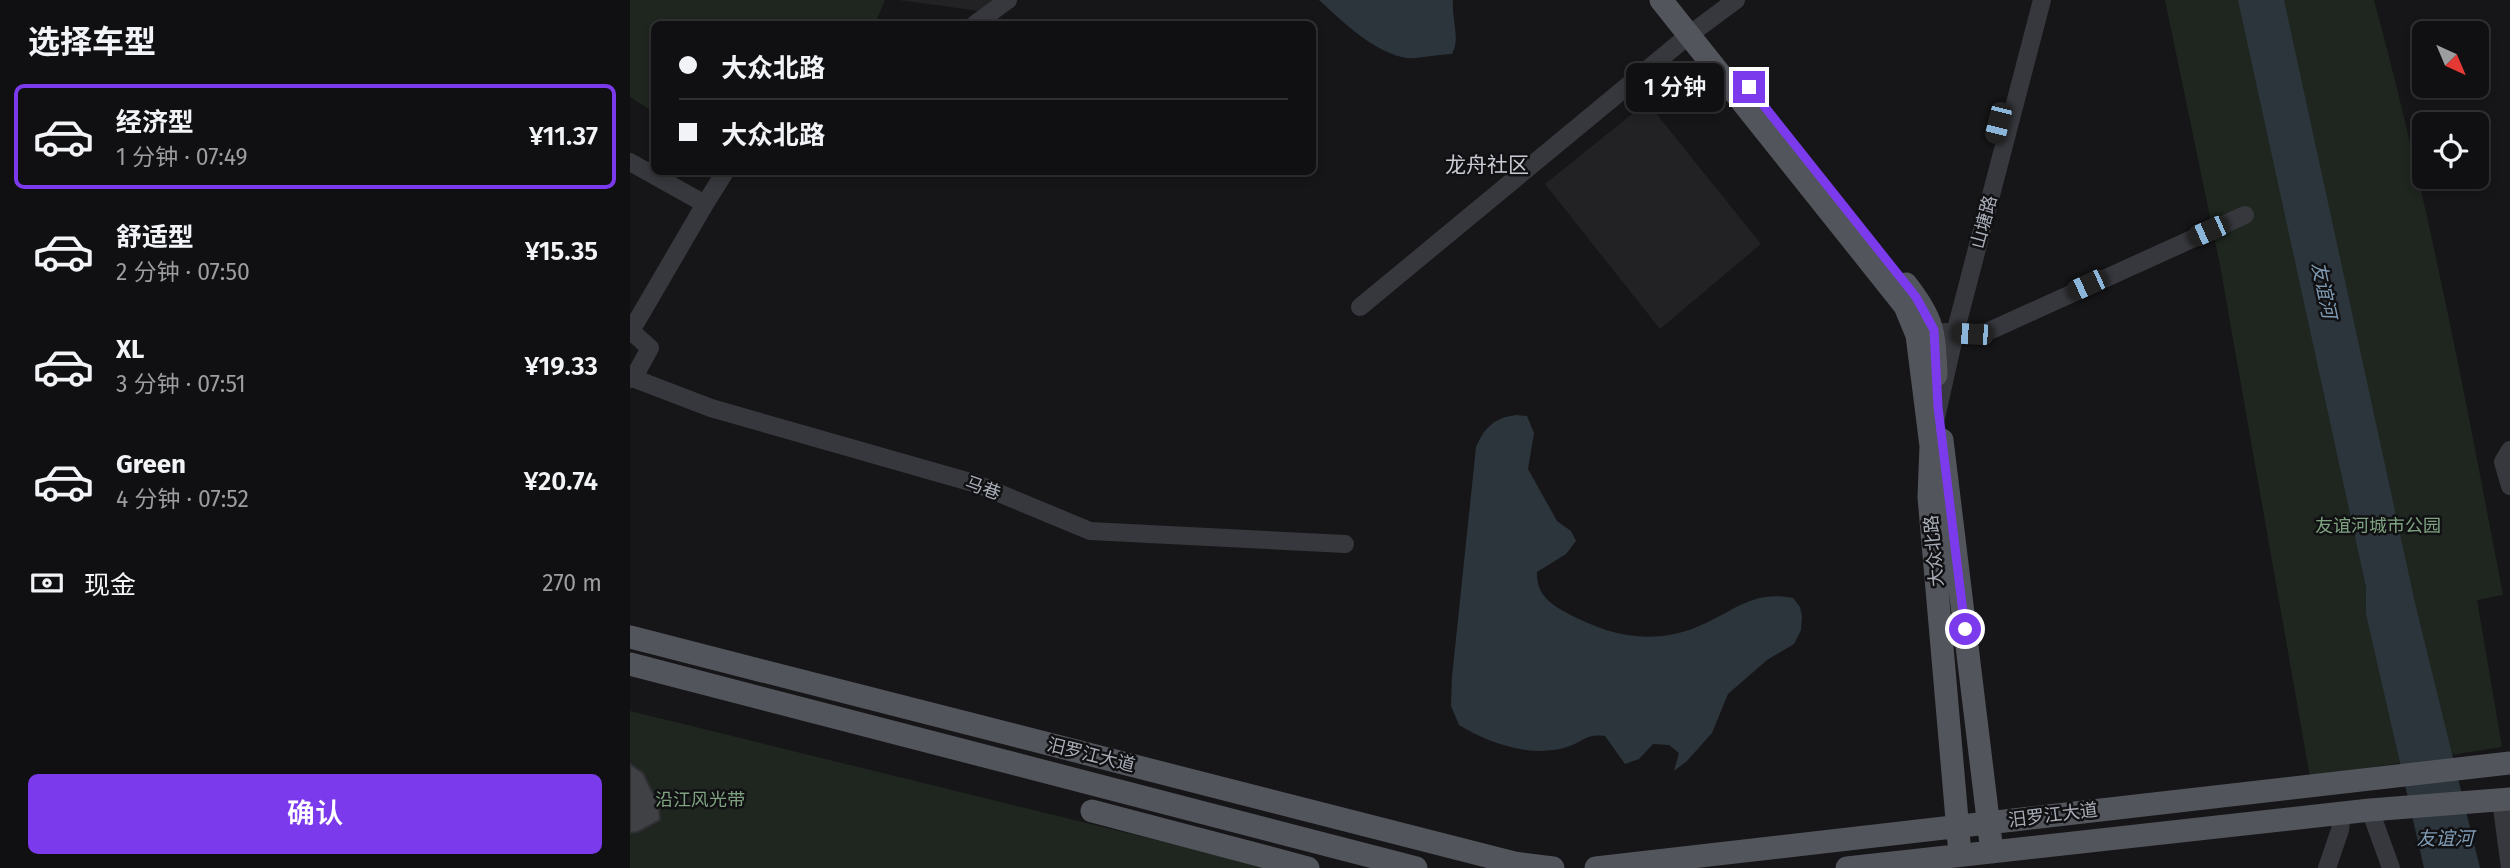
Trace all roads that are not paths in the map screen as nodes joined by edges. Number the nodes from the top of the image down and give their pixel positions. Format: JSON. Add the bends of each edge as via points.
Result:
{"nodes":[{"id":1,"x":1008,"y":0,"type":"edge"},
{"id":2,"x":1661,"y":0,"type":"edge"},
{"id":3,"x":1679,"y":0,"type":"edge"},
{"id":4,"x":1736,"y":0,"type":"edge"},
{"id":5,"x":2029,"y":0,"type":"edge"},
{"id":6,"x":2042,"y":0,"type":"edge"},
{"id":7,"x":979,"y":21,"type":"edge"},
{"id":8,"x":1694,"y":31,"type":"junction"},
{"id":9,"x":630,"y":163,"type":"edge"},
{"id":10,"x":651,"y":174,"type":"edge"},
{"id":11,"x":652,"y":175,"type":"edge"},
{"id":12,"x":722,"y":175,"type":"edge"},
{"id":13,"x":705,"y":204,"type":"junction"},
{"id":14,"x":2245,"y":215,"type":"dead end"},
{"id":15,"x":1905,"y":306,"type":"junction"},
{"id":16,"x":1360,"y":307,"type":"dead end"},
{"id":17,"x":1944,"y":331,"type":"junction"},
{"id":18,"x":632,"y":378,"type":"edge"},
{"id":19,"x":1933,"y":411,"type":"junction"},
{"id":20,"x":2510,"y":450,"type":"edge"},
{"id":21,"x":2510,"y":486,"type":"edge"},
{"id":22,"x":1345,"y":544,"type":"dead end"},
{"id":23,"x":630,"y":636,"type":"edge"},
{"id":24,"x":630,"y":663,"type":"edge"},
{"id":25,"x":2510,"y":763,"type":"edge"},
{"id":26,"x":2497,"y":800,"type":"edge"},
{"id":27,"x":2370,"y":810,"type":"junction"},
{"id":28,"x":1092,"y":811,"type":"dead end"},
{"id":29,"x":2342,"y":813,"type":"junction"},
{"id":30,"x":1988,"y":823,"type":"junction"},
{"id":31,"x":1958,"y":826,"type":"junction"},
{"id":32,"x":1992,"y":852,"type":"junction"},
{"id":33,"x":1960,"y":854,"type":"junction"},
{"id":34,"x":1285,"y":864,"type":"edge"},
{"id":35,"x":1308,"y":868,"type":"edge"},
{"id":36,"x":1416,"y":868,"type":"edge"},
{"id":37,"x":1553,"y":868,"type":"edge"},
{"id":38,"x":1596,"y":868,"type":"edge"},
{"id":39,"x":1847,"y":868,"type":"edge"},
{"id":40,"x":2327,"y":868,"type":"edge"},
{"id":41,"x":2391,"y":868,"type":"edge"},
{"id":42,"x":2510,"y":868,"type":"edge"}],
"edges":[{"from":1,"to":7,"type":"street"},
{"from":2,"to":8,"type":"main road","name":"大众北路"},
{"from":3,"to":8,"type":"main road","name":"大众北路"},
{"from":4,"to":8,"type":"street"},
{"from":5,"to":17,"type":"street","name":"山塘路"},
{"from":6,"to":17,"type":"street","name":"山塘路"},
{"from":8,"to":15,"type":"main road","name":"大众北路"},
{"from":8,"to":16,"type":"street"},
{"from":8,"to":17,"type":"main road","name":"大众北路"},
{"from":9,"to":10,"type":"street"},
{"from":11,"to":13,"type":"street"},
{"from":12,"to":13,"type":"street"},
{"from":13,"to":18,"type":"street","via":[[631,331],[650,348]]},
{"from":14,"to":17,"type":"street","via":[[1987,332]]},
{"from":15,"to":17,"type":"street","via":[[1922,323]]},
{"from":15,"to":19,"type":"main road","name":"大众北路","via":[[1917,335]]},
{"from":17,"to":19,"type":"street","name":"山塘路"},
{"from":17,"to":19,"type":"main road","name":"大众北路"},
{"from":18,"to":22,"type":"street","name":"马巷","via":[[737,416],[977,484],[1090,531]]},
{"from":19,"to":30,"type":"main road","name":"大众北路"},
{"from":19,"to":31,"type":"main road","name":"大众北路","via":[[1930,497]]},
{"from":20,"to":21,"type":"street","via":[[2503,462]]},
{"from":23,"to":37,"type":"main road","name":"汨罗江大道","via":[[1514,863]]},
{"from":24,"to":36,"type":"main road","name":"汨罗江大道"},
{"from":25,"to":30,"type":"main road","name":"汨罗江大道"},
{"from":26,"to":27,"type":"main road","name":"汨罗江大道"},
{"from":26,"to":42,"type":"street"},
{"from":27,"to":29,"type":"main road","name":"汨罗江大道"},
{"from":27,"to":41,"type":"street"},
{"from":28,"to":34,"type":"main road"},
{"from":29,"to":32,"type":"main road","name":"汨罗江大道"},
{"from":29,"to":40,"type":"street"},
{"from":30,"to":31,"type":"main road","name":"汨罗江大道"},
{"from":30,"to":32,"type":"main road","name":"大众北路"},
{"from":31,"to":33,"type":"main road","name":"大众北路"},
{"from":31,"to":38,"type":"main road","name":"汨罗江大道"},
{"from":32,"to":33,"type":"main road","name":"汨罗江大道"},
{"from":33,"to":39,"type":"main road","name":"汨罗江大道"},
{"from":34,"to":35,"type":"main road"}]}
